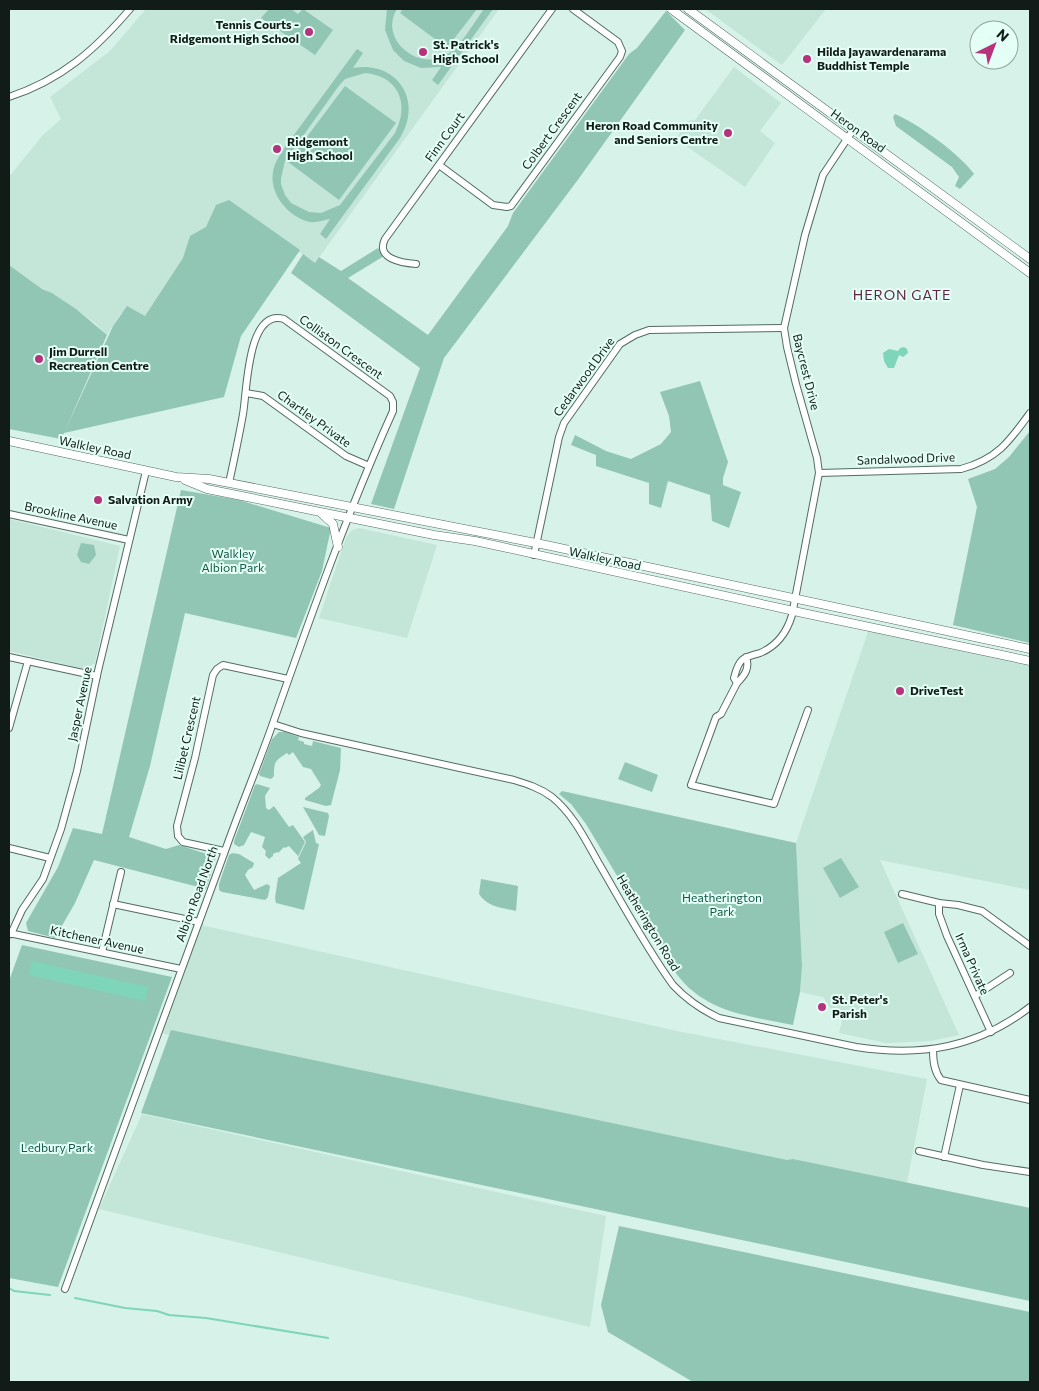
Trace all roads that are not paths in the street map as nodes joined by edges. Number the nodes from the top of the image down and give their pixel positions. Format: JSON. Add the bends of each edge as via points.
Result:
{"nodes":[{"id":1,"x":130,"y":9,"type":"edge"},
{"id":2,"x":552,"y":9,"type":"edge"},
{"id":3,"x":573,"y":9,"type":"edge"},
{"id":4,"x":671,"y":9,"type":"edge"},
{"id":5,"x":688,"y":9,"type":"edge"},
{"id":6,"x":9,"y":97,"type":"edge"},
{"id":7,"x":853,"y":130,"type":"junction"},
{"id":8,"x":848,"y":138,"type":"junction"},
{"id":9,"x":438,"y":165,"type":"junction"},
{"id":10,"x":995,"y":233,"type":"junction"},
{"id":11,"x":988,"y":242,"type":"junction"},
{"id":12,"x":1030,"y":259,"type":"edge"},
{"id":13,"x":416,"y":264,"type":"dead end"},
{"id":14,"x":1030,"y":273,"type":"edge"},
{"id":15,"x":784,"y":328,"type":"junction"},
{"id":16,"x":246,"y":393,"type":"junction"},
{"id":17,"x":1030,"y":413,"type":"edge"},
{"id":18,"x":9,"y":441,"type":"edge"},
{"id":19,"x":370,"y":466,"type":"junction"},
{"id":20,"x":146,"y":471,"type":"junction"},
{"id":21,"x":819,"y":473,"type":"junction"},
{"id":22,"x":176,"y":477,"type":"junction"},
{"id":23,"x":229,"y":483,"type":"junction"},
{"id":24,"x":352,"y":508,"type":"junction"},
{"id":25,"x":321,"y":512,"type":"junction"},
{"id":26,"x":9,"y":514,"type":"edge"},
{"id":27,"x":349,"y":518,"type":"junction"},
{"id":28,"x":129,"y":540,"type":"junction"},
{"id":29,"x":536,"y":544,"type":"junction"},
{"id":30,"x":338,"y":547,"type":"junction"},
{"id":31,"x":534,"y":554,"type":"junction"},
{"id":32,"x":795,"y":598,"type":"junction"},
{"id":33,"x":792,"y":611,"type":"junction"},
{"id":34,"x":1030,"y":649,"type":"edge"},
{"id":35,"x":9,"y":657,"type":"edge"},
{"id":36,"x":1030,"y":661,"type":"edge"},
{"id":37,"x":28,"y":662,"type":"junction"},
{"id":38,"x":97,"y":676,"type":"junction"},
{"id":39,"x":288,"y":679,"type":"junction"},
{"id":40,"x":808,"y":710,"type":"dead end"},
{"id":41,"x":273,"y":724,"type":"junction"},
{"id":42,"x":9,"y":728,"type":"edge"},
{"id":43,"x":9,"y":848,"type":"edge"},
{"id":44,"x":224,"y":851,"type":"junction"},
{"id":45,"x":50,"y":858,"type":"junction"},
{"id":46,"x":120,"y":872,"type":"dead end"},
{"id":47,"x":902,"y":894,"type":"dead end"},
{"id":48,"x":113,"y":904,"type":"junction"},
{"id":49,"x":939,"y":904,"type":"junction"},
{"id":50,"x":199,"y":922,"type":"junction"},
{"id":51,"x":10,"y":933,"type":"edge"},
{"id":52,"x":1030,"y":946,"type":"edge"},
{"id":53,"x":102,"y":952,"type":"junction"},
{"id":54,"x":181,"y":969,"type":"junction"},
{"id":55,"x":1010,"y":973,"type":"dead end"},
{"id":56,"x":975,"y":996,"type":"junction"},
{"id":57,"x":1030,"y":1007,"type":"edge"},
{"id":58,"x":991,"y":1032,"type":"junction"},
{"id":59,"x":933,"y":1050,"type":"junction"},
{"id":60,"x":960,"y":1085,"type":"junction"},
{"id":61,"x":1030,"y":1100,"type":"edge"},
{"id":62,"x":919,"y":1151,"type":"dead end"},
{"id":63,"x":944,"y":1157,"type":"junction"},
{"id":64,"x":1030,"y":1172,"type":"edge"},
{"id":65,"x":65,"y":1289,"type":"dead end"}],
"edges":[{"from":1,"to":6,"type":"street","via":[[108,35],[60,75]]},
{"from":2,"to":9,"type":"street","name":"Finn Court"},
{"from":3,"to":9,"type":"street","name":"Colbert Crescent","via":[[618,42],[622,51],[511,206],[493,205]]},
{"from":4,"to":8,"type":"main road","name":"Heron Road"},
{"from":5,"to":7,"type":"main road","name":"Heron Road"},
{"from":7,"to":8,"type":"street","name":"Baycrest Drive"},
{"from":7,"to":10,"type":"main road","name":"Heron Road"},
{"from":8,"to":11,"type":"main road","name":"Heron Road"},
{"from":8,"to":15,"type":"street","name":"Baycrest Drive","via":[[823,175],[804,235]]},
{"from":9,"to":13,"type":"street","name":"Finn Court","via":[[382,247],[398,263]]},
{"from":10,"to":11,"type":"main road"},
{"from":10,"to":12,"type":"main road","name":"Heron Road"},
{"from":11,"to":14,"type":"main road","name":"Heron Road"},
{"from":15,"to":21,"type":"street","name":"Baycrest Drive"},
{"from":15,"to":29,"type":"street","name":"Cedarwood Drive","via":[[649,330],[620,344],[564,422]]},
{"from":16,"to":19,"type":"street","name":"Chartley Private","via":[[263,396],[346,456]]},
{"from":16,"to":19,"type":"street","name":"Colliston Crescent","via":[[256,337],[271,318],[284,319],[390,396],[393,411]]},
{"from":16,"to":23,"type":"street","name":"Colliston Crescent"},
{"from":17,"to":21,"type":"street","name":"Sandalwood Drive","via":[[1001,449],[977,464],[961,468]]},
{"from":18,"to":20,"type":"main road","name":"Walkley Road"},
{"from":19,"to":24,"type":"street","name":"Colliston Crescent"},
{"from":20,"to":22,"type":"main road","name":"Walkley Road"},
{"from":20,"to":28,"type":"street","name":"Jasper Avenue"},
{"from":21,"to":32,"type":"street","name":"Baycrest Drive"},
{"from":22,"to":23,"type":"main road","name":"Walkley Road"},
{"from":22,"to":25,"type":"main road","name":"Walkley Road","via":[[207,489]]},
{"from":23,"to":24,"type":"main road","name":"Walkley Road"},
{"from":24,"to":27,"type":"street","name":"Albion Road North"},
{"from":24,"to":29,"type":"main road","name":"Walkley Road"},
{"from":25,"to":27,"type":"main road","name":"Walkley Road"},
{"from":25,"to":30,"type":"main road","via":[[333,524]]},
{"from":26,"to":28,"type":"street","name":"Brookline Avenue"},
{"from":27,"to":30,"type":"street","name":"Albion Road North"},
{"from":27,"to":31,"type":"main road","name":"Walkley Road"},
{"from":28,"to":38,"type":"street","name":"Jasper Avenue"},
{"from":29,"to":31,"type":"street","name":"Cedarwood Drive"},
{"from":29,"to":32,"type":"main road","name":"Walkley Road"},
{"from":30,"to":39,"type":"street","name":"Albion Road North"},
{"from":31,"to":33,"type":"main road","name":"Walkley Road"},
{"from":32,"to":33,"type":"street","name":"Baycrest Drive"},
{"from":32,"to":34,"type":"main road","name":"Walkley Road"},
{"from":33,"to":36,"type":"main road","name":"Walkley Road"},
{"from":33,"to":40,"type":"street","name":"Baycrest Drive","via":[[786,632],[775,644],[740,662],[734,678],[736,683],[721,714],[716,717],[691,785],[774,804]]},
{"from":35,"to":37,"type":"street"},
{"from":37,"to":38,"type":"street"},
{"from":37,"to":42,"type":"street"},
{"from":38,"to":45,"type":"street","name":"Jasper Avenue","via":[[77,771]]},
{"from":39,"to":41,"type":"street","name":"Albion Road North"},
{"from":39,"to":44,"type":"street","name":"Lilibet Crescent","via":[[223,665],[213,675],[177,826],[178,836],[183,842]]},
{"from":41,"to":44,"type":"street","name":"Albion Road North"},
{"from":41,"to":59,"type":"street","name":"Heatherington Road","via":[[514,780],[550,796],[575,823],[666,976],[680,993],[719,1018],[856,1047],[898,1052]]},
{"from":43,"to":45,"type":"street"},
{"from":44,"to":50,"type":"street","name":"Albion Road North"},
{"from":45,"to":51,"type":"street","name":"Jasper Avenue","via":[[43,878]]},
{"from":46,"to":48,"type":"street"},
{"from":47,"to":49,"type":"street"},
{"from":48,"to":50,"type":"street"},
{"from":48,"to":53,"type":"street"},
{"from":49,"to":52,"type":"street","via":[[982,911]]},
{"from":49,"to":56,"type":"street","name":"Irma Private","via":[[938,914]]},
{"from":50,"to":54,"type":"street","name":"Albion Road North"},
{"from":51,"to":53,"type":"street","name":"Kitchener Avenue"},
{"from":53,"to":54,"type":"street","name":"Kitchener Avenue"},
{"from":54,"to":65,"type":"street","name":"Albion Road North"},
{"from":55,"to":56,"type":"street"},
{"from":56,"to":58,"type":"street","name":"Irma Private"},
{"from":57,"to":58,"type":"street","name":"Heatherington Road"},
{"from":58,"to":59,"type":"street","name":"Heatherington Road"},
{"from":59,"to":60,"type":"street","via":[[936,1074],[941,1080]]},
{"from":60,"to":61,"type":"street"},
{"from":60,"to":63,"type":"street"},
{"from":62,"to":63,"type":"street"},
{"from":63,"to":64,"type":"street"}]}
